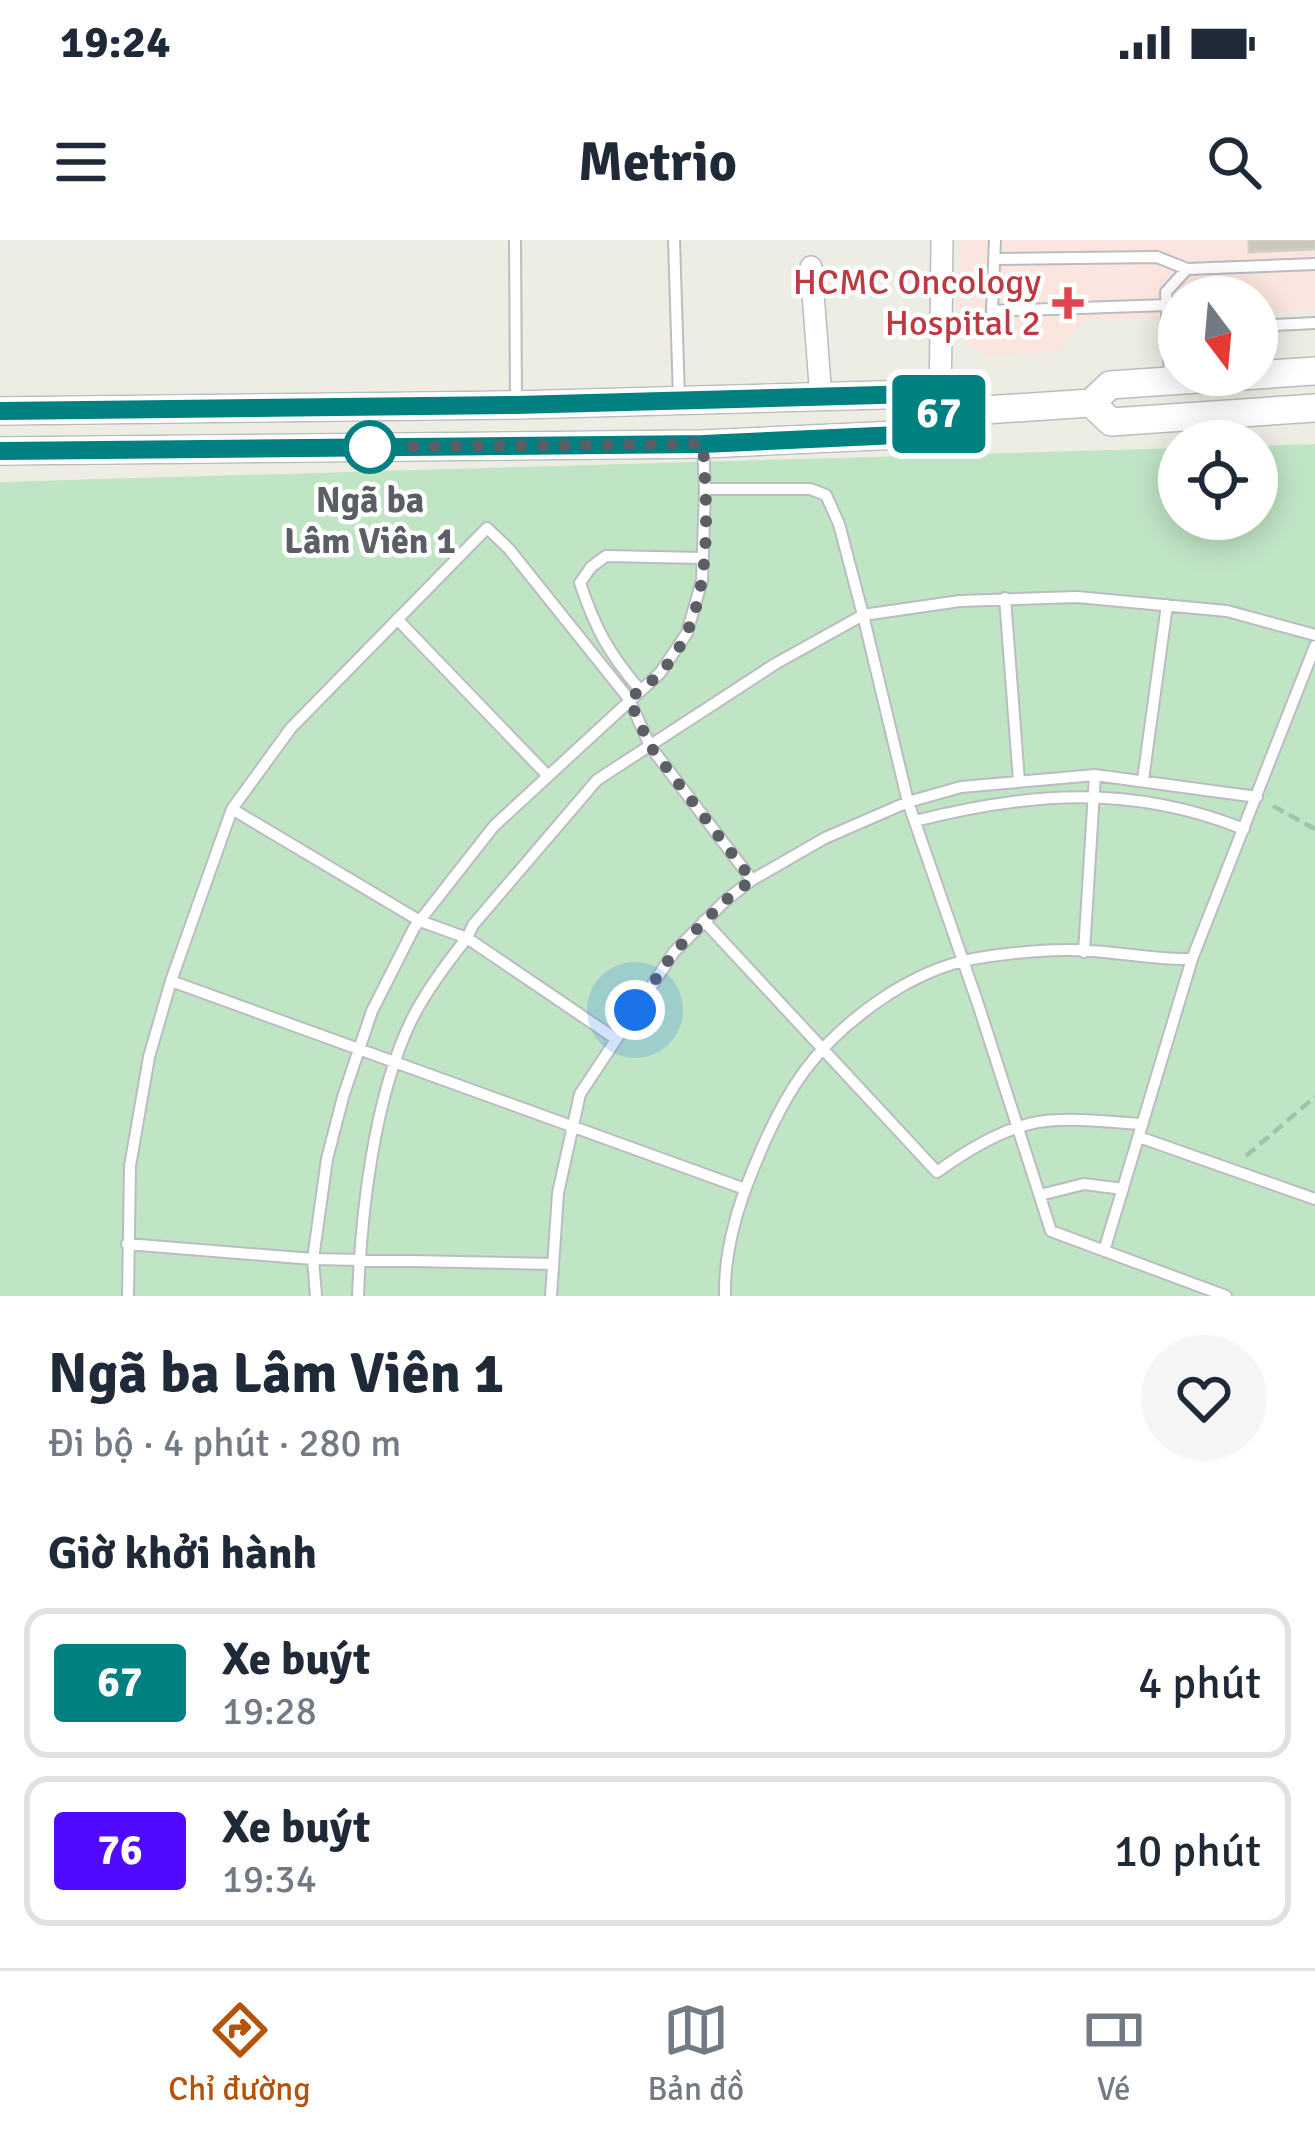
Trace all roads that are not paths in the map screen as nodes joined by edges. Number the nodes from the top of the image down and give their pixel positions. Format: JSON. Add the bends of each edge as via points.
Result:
{"nodes":[{"id":1,"x":515,"y":240,"type":"edge"},
{"id":2,"x":674,"y":240,"type":"edge"},
{"id":3,"x":942,"y":240,"type":"edge"},
{"id":4,"x":995,"y":240,"type":"edge"},
{"id":5,"x":994,"y":259,"type":"junction"},
{"id":6,"x":1315,"y":264,"type":"edge"},
{"id":7,"x":811,"y":267,"type":"dead end"},
{"id":8,"x":1187,"y":269,"type":"junction"},
{"id":9,"x":1181,"y":276,"type":"edge"},
{"id":10,"x":1158,"y":305,"type":"edge"},
{"id":11,"x":1315,"y":323,"type":"edge"},
{"id":12,"x":1278,"y":325,"type":"edge"},
{"id":13,"x":1315,"y":371,"type":"edge"},
{"id":14,"x":1278,"y":374,"type":"edge"},
{"id":15,"x":1158,"y":383,"type":"edge"},
{"id":16,"x":821,"y":398,"type":"junction"},
{"id":17,"x":679,"y":401,"type":"junction"},
{"id":18,"x":1091,"y":403,"type":"junction"},
{"id":19,"x":516,"y":405,"type":"junction"},
{"id":20,"x":1315,"y":408,"type":"edge"},
{"id":21,"x":0,"y":411,"type":"edge"},
{"id":22,"x":940,"y":413,"type":"junction"},
{"id":23,"x":703,"y":444,"type":"junction"},
{"id":24,"x":0,"y":451,"type":"edge"},
{"id":25,"x":705,"y":489,"type":"junction"},
{"id":26,"x":703,"y":557,"type":"junction"},
{"id":27,"x":1005,"y":598,"type":"junction"},
{"id":28,"x":1167,"y":605,"type":"junction"},
{"id":29,"x":863,"y":615,"type":"junction"},
{"id":30,"x":397,"y":620,"type":"junction"},
{"id":31,"x":1315,"y":635,"type":"edge"},
{"id":32,"x":1315,"y":646,"type":"edge"},
{"id":33,"x":640,"y":690,"type":"junction"},
{"id":34,"x":629,"y":699,"type":"junction"},
{"id":35,"x":650,"y":746,"type":"junction"},
{"id":36,"x":1095,"y":775,"type":"junction"},
{"id":37,"x":548,"y":776,"type":"junction"},
{"id":38,"x":1019,"y":781,"type":"junction"},
{"id":39,"x":1143,"y":781,"type":"junction"},
{"id":40,"x":1257,"y":797,"type":"junction"},
{"id":41,"x":1093,"y":798,"type":"junction"},
{"id":42,"x":908,"y":802,"type":"junction"},
{"id":43,"x":232,"y":809,"type":"junction"},
{"id":44,"x":915,"y":821,"type":"junction"},
{"id":45,"x":1244,"y":830,"type":"junction"},
{"id":46,"x":752,"y":880,"type":"junction"},
{"id":47,"x":420,"y":921,"type":"junction"},
{"id":48,"x":704,"y":921,"type":"junction"},
{"id":49,"x":466,"y":938,"type":"junction"},
{"id":50,"x":1084,"y":952,"type":"junction"},
{"id":51,"x":1192,"y":959,"type":"junction"},
{"id":52,"x":963,"y":961,"type":"junction"},
{"id":53,"x":172,"y":981,"type":"junction"},
{"id":54,"x":616,"y":1039,"type":"junction"},
{"id":55,"x":821,"y":1048,"type":"junction"},
{"id":56,"x":360,"y":1051,"type":"junction"},
{"id":57,"x":396,"y":1061,"type":"junction"},
{"id":58,"x":573,"y":1126,"type":"junction"},
{"id":59,"x":1018,"y":1129,"type":"junction"},
{"id":60,"x":1141,"y":1130,"type":"junction"},
{"id":61,"x":745,"y":1189,"type":"junction"},
{"id":62,"x":1123,"y":1190,"type":"junction"},
{"id":63,"x":1040,"y":1195,"type":"junction"},
{"id":64,"x":1315,"y":1199,"type":"edge"},
{"id":65,"x":127,"y":1244,"type":"junction"},
{"id":66,"x":1104,"y":1251,"type":"junction"},
{"id":67,"x":313,"y":1259,"type":"junction"},
{"id":68,"x":359,"y":1261,"type":"junction"},
{"id":69,"x":554,"y":1264,"type":"junction"},
{"id":70,"x":128,"y":1296,"type":"edge"},
{"id":71,"x":316,"y":1296,"type":"edge"},
{"id":72,"x":358,"y":1296,"type":"edge"},
{"id":73,"x":551,"y":1296,"type":"edge"},
{"id":74,"x":725,"y":1296,"type":"edge"},
{"id":75,"x":1226,"y":1296,"type":"edge"}],
"edges":[{"from":1,"to":19,"type":"lane"},
{"from":2,"to":17,"type":"lane"},
{"from":3,"to":22,"type":"street"},
{"from":4,"to":5,"type":"lane"},
{"from":5,"to":8,"type":"lane","via":[[1156,257]]},
{"from":5,"to":10,"type":"lane","via":[[992,311]]},
{"from":6,"to":8,"type":"lane"},
{"from":7,"to":16,"type":"street"},
{"from":8,"to":9,"type":"lane"},
{"from":11,"to":12,"type":"lane"},
{"from":13,"to":14,"type":"street"},
{"from":15,"to":18,"type":"street","via":[[1110,385]]},
{"from":16,"to":17,"type":"street"},
{"from":16,"to":22,"type":"street","via":[[916,394]]},
{"from":17,"to":19,"type":"street"},
{"from":18,"to":20,"type":"street","via":[[1111,422]]},
{"from":18,"to":22,"type":"street"},
{"from":19,"to":21,"type":"street"},
{"from":22,"to":23,"type":"street","via":[[920,434]]},
{"from":23,"to":24,"type":"street"},
{"from":23,"to":25,"type":"lane"},
{"from":25,"to":26,"type":"lane"},
{"from":25,"to":29,"type":"lane","via":[[826,495]]},
{"from":26,"to":33,"type":"lane","via":[[687,633]]},
{"from":26,"to":33,"type":"lane","via":[[606,556],[580,583],[611,656]]},
{"from":27,"to":28,"type":"lane"},
{"from":27,"to":29,"type":"lane"},
{"from":27,"to":38,"type":"lane"},
{"from":28,"to":31,"type":"lane"},
{"from":28,"to":39,"type":"lane"},
{"from":29,"to":35,"type":"lane"},
{"from":29,"to":42,"type":"lane"},
{"from":30,"to":34,"type":"lane","via":[[487,528]]},
{"from":30,"to":37,"type":"lane"},
{"from":30,"to":43,"type":"lane","via":[[291,728]]},
{"from":32,"to":40,"type":"lane"},
{"from":33,"to":34,"type":"lane"},
{"from":34,"to":35,"type":"lane"},
{"from":34,"to":37,"type":"lane"},
{"from":35,"to":46,"type":"lane"},
{"from":35,"to":49,"type":"lane","via":[[597,780]]},
{"from":36,"to":38,"type":"lane"},
{"from":36,"to":39,"type":"lane"},
{"from":36,"to":41,"type":"lane"},
{"from":37,"to":47,"type":"lane","via":[[494,826]]},
{"from":38,"to":42,"type":"lane"},
{"from":39,"to":40,"type":"lane"},
{"from":40,"to":45,"type":"lane"},
{"from":41,"to":44,"type":"lane","via":[[982,804]]},
{"from":41,"to":45,"type":"lane","via":[[1203,813]]},
{"from":41,"to":50,"type":"lane"},
{"from":42,"to":44,"type":"lane"},
{"from":42,"to":46,"type":"lane"},
{"from":43,"to":47,"type":"lane"},
{"from":43,"to":53,"type":"lane"},
{"from":44,"to":52,"type":"lane"},
{"from":45,"to":51,"type":"lane"},
{"from":46,"to":48,"type":"lane"},
{"from":47,"to":49,"type":"lane"},
{"from":47,"to":56,"type":"lane"},
{"from":48,"to":54,"type":"lane"},
{"from":48,"to":55,"type":"lane"},
{"from":49,"to":54,"type":"lane"},
{"from":49,"to":57,"type":"lane","via":[[411,1022]]},
{"from":50,"to":51,"type":"lane"},
{"from":50,"to":52,"type":"lane"},
{"from":51,"to":60,"type":"lane"},
{"from":52,"to":55,"type":"lane","via":[[908,982]]},
{"from":52,"to":59,"type":"lane"},
{"from":53,"to":56,"type":"lane"},
{"from":53,"to":65,"type":"lane","via":[[130,1166]]},
{"from":54,"to":58,"type":"lane","via":[[580,1094]]},
{"from":55,"to":59,"type":"lane","via":[[937,1172],[973,1146]]},
{"from":55,"to":61,"type":"lane","via":[[771,1125]]},
{"from":56,"to":57,"type":"lane"},
{"from":56,"to":67,"type":"lane","via":[[327,1159]]},
{"from":57,"to":58,"type":"lane"},
{"from":57,"to":68,"type":"lane","via":[[375,1140]]},
{"from":58,"to":61,"type":"lane"},
{"from":58,"to":69,"type":"lane"},
{"from":59,"to":60,"type":"lane","via":[[1097,1120]]},
{"from":59,"to":63,"type":"lane"},
{"from":60,"to":62,"type":"lane"},
{"from":60,"to":64,"type":"lane"},
{"from":61,"to":74,"type":"lane"},
{"from":62,"to":63,"type":"lane","via":[[1084,1184]]},
{"from":62,"to":66,"type":"lane"},
{"from":63,"to":66,"type":"lane","via":[[1051,1232]]},
{"from":65,"to":67,"type":"lane"},
{"from":65,"to":70,"type":"lane"},
{"from":66,"to":75,"type":"lane"},
{"from":67,"to":68,"type":"lane"},
{"from":67,"to":71,"type":"lane"},
{"from":68,"to":69,"type":"lane"},
{"from":68,"to":72,"type":"lane"},
{"from":69,"to":73,"type":"lane"}]}
